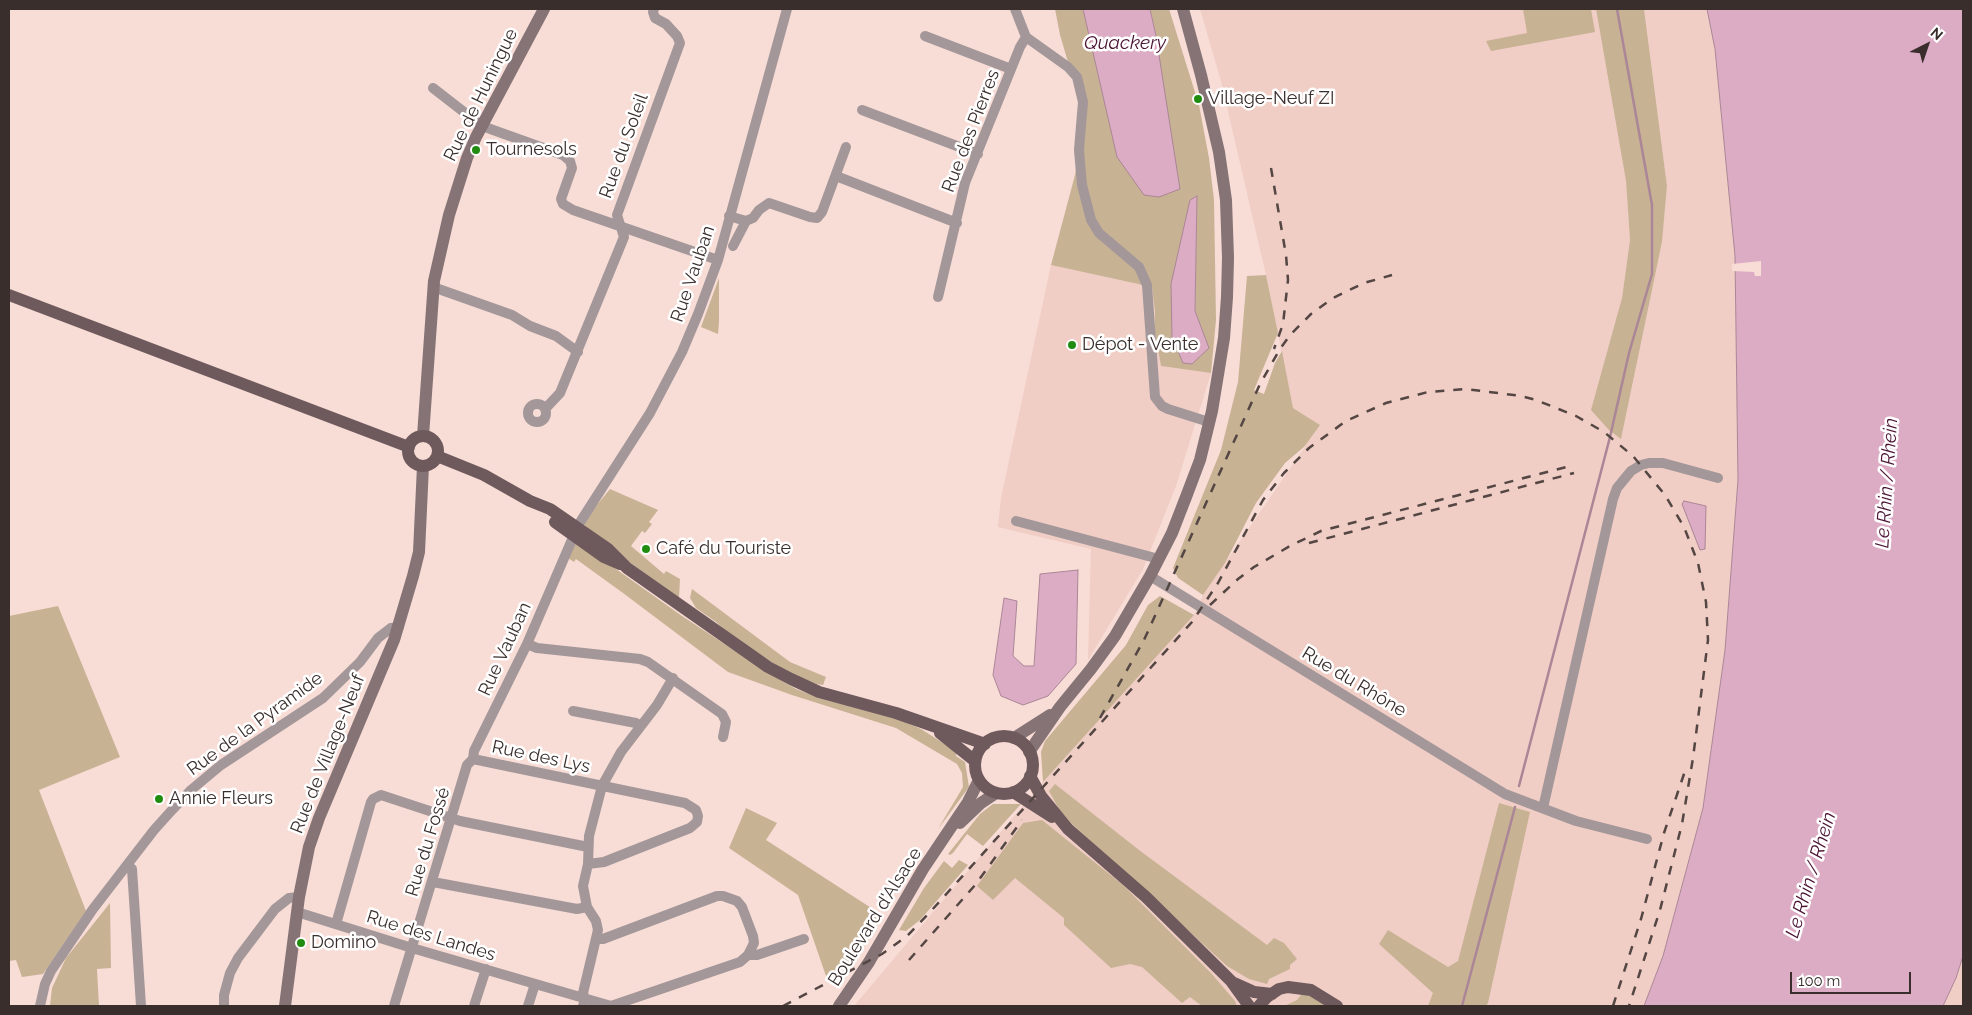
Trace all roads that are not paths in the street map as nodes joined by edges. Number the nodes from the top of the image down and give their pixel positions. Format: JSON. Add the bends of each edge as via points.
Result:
{"nodes":[{"id":1,"x":544,"y":9,"type":"edge"},
{"id":2,"x":654,"y":9,"type":"edge"},
{"id":3,"x":788,"y":9,"type":"edge"},
{"id":4,"x":1015,"y":9,"type":"edge"},
{"id":5,"x":1183,"y":9,"type":"edge"},
{"id":6,"x":925,"y":36,"type":"dead end"},
{"id":7,"x":1026,"y":37,"type":"junction"},
{"id":8,"x":1011,"y":69,"type":"junction"},
{"id":9,"x":433,"y":88,"type":"dead end"},
{"id":10,"x":862,"y":110,"type":"dead end"},
{"id":11,"x":482,"y":126,"type":"junction"},
{"id":12,"x":846,"y":147,"type":"dead end"},
{"id":13,"x":978,"y":154,"type":"junction"},
{"id":14,"x":836,"y":176,"type":"junction"},
{"id":15,"x":730,"y":216,"type":"junction"},
{"id":16,"x":746,"y":221,"type":"junction"},
{"id":17,"x":956,"y":223,"type":"junction"},
{"id":18,"x":621,"y":226,"type":"junction"},
{"id":19,"x":733,"y":246,"type":"dead end"},
{"id":20,"x":718,"y":260,"type":"junction"},
{"id":21,"x":433,"y":287,"type":"junction"},
{"id":22,"x":9,"y":295,"type":"edge"},
{"id":23,"x":938,"y":297,"type":"dead end"},
{"id":24,"x":578,"y":352,"type":"junction"},
{"id":25,"x":545,"y":409,"type":"dead end"},
{"id":26,"x":1209,"y":422,"type":"junction"},
{"id":27,"x":423,"y":436,"type":"junction"},
{"id":28,"x":409,"y":447,"type":"junction"},
{"id":29,"x":437,"y":456,"type":"junction"},
{"id":30,"x":423,"y":466,"type":"junction"},
{"id":31,"x":1718,"y":478,"type":"dead end"},
{"id":32,"x":1016,"y":521,"type":"dead end"},
{"id":33,"x":575,"y":531,"type":"junction"},
{"id":34,"x":1159,"y":559,"type":"junction"},
{"id":35,"x":1150,"y":576,"type":"junction"},
{"id":36,"x":398,"y":627,"type":"junction"},
{"id":37,"x":527,"y":644,"type":"junction"},
{"id":38,"x":673,"y":678,"type":"junction"},
{"id":39,"x":1060,"y":707,"type":"junction"},
{"id":40,"x":573,"y":711,"type":"dead end"},
{"id":41,"x":929,"y":725,"type":"junction"},
{"id":42,"x":641,"y":726,"type":"junction"},
{"id":43,"x":723,"y":737,"type":"dead end"},
{"id":44,"x":1014,"y":738,"type":"junction"},
{"id":45,"x":985,"y":744,"type":"junction"},
{"id":46,"x":1029,"y":752,"type":"junction"},
{"id":47,"x":474,"y":760,"type":"junction"},
{"id":48,"x":976,"y":761,"type":"junction"},
{"id":49,"x":465,"y":773,"type":"joint"},
{"id":50,"x":1030,"y":776,"type":"junction"},
{"id":51,"x":980,"y":780,"type":"junction"},
{"id":52,"x":602,"y":786,"type":"junction"},
{"id":53,"x":1013,"y":792,"type":"junction"},
{"id":54,"x":996,"y":793,"type":"junction"},
{"id":55,"x":1543,"y":808,"type":"junction"},
{"id":56,"x":452,"y":818,"type":"junction"},
{"id":57,"x":1068,"y":829,"type":"junction"},
{"id":58,"x":1647,"y":839,"type":"dead end"},
{"id":59,"x":940,"y":845,"type":"junction"},
{"id":60,"x":588,"y":847,"type":"junction"},
{"id":61,"x":127,"y":864,"type":"junction"},
{"id":62,"x":588,"y":864,"type":"junction"},
{"id":63,"x":433,"y":882,"type":"junction"},
{"id":64,"x":299,"y":897,"type":"junction"},
{"id":65,"x":587,"y":908,"type":"junction"},
{"id":66,"x":297,"y":912,"type":"junction"},
{"id":67,"x":336,"y":924,"type":"junction"},
{"id":68,"x":597,"y":939,"type":"junction"},
{"id":69,"x":804,"y":940,"type":"dead end"},
{"id":70,"x":412,"y":948,"type":"junction"},
{"id":71,"x":748,"y":955,"type":"junction"},
{"id":72,"x":486,"y":969,"type":"junction"},
{"id":73,"x":1231,"y":981,"type":"junction"},
{"id":74,"x":535,"y":984,"type":"junction"},
{"id":75,"x":1272,"y":994,"type":"junction"},
{"id":76,"x":584,"y":1002,"type":"edge"},
{"id":77,"x":40,"y":1006,"type":"edge"},
{"id":78,"x":141,"y":1006,"type":"edge"},
{"id":79,"x":224,"y":1006,"type":"edge"},
{"id":80,"x":285,"y":1006,"type":"edge"},
{"id":81,"x":394,"y":1006,"type":"edge"},
{"id":82,"x":474,"y":1006,"type":"edge"},
{"id":83,"x":528,"y":1006,"type":"edge"},
{"id":84,"x":839,"y":1006,"type":"edge"},
{"id":85,"x":1249,"y":1006,"type":"edge"},
{"id":86,"x":1259,"y":1006,"type":"edge"},
{"id":87,"x":1337,"y":1006,"type":"edge"}],
"edges":[{"from":1,"to":11,"type":"street","name":"Rue de Huningue"},
{"from":2,"to":18,"type":"street","name":"Rue du Soleil","via":[[655,18],[666,24],[680,44],[616,215]]},
{"from":3,"to":15,"type":"street","name":"Rue Vauban"},
{"from":4,"to":7,"type":"street"},
{"from":5,"to":26,"type":"street","via":[[1213,127],[1226,200],[1227,297],[1218,380]]},
{"from":6,"to":8,"type":"street"},
{"from":7,"to":8,"type":"street","name":"Rue des Pierres"},
{"from":7,"to":26,"type":"street","via":[[1077,77],[1084,102],[1079,150],[1082,185],[1099,233],[1139,267],[1147,285],[1155,397],[1168,409]]},
{"from":8,"to":13,"type":"street","name":"Rue des Pierres"},
{"from":9,"to":11,"type":"street"},
{"from":10,"to":13,"type":"street"},
{"from":11,"to":18,"type":"street","via":[[563,155],[572,168],[563,204]]},
{"from":11,"to":21,"type":"street","name":"Rue de Huningue","via":[[467,158],[451,207]]},
{"from":12,"to":14,"type":"street"},
{"from":13,"to":17,"type":"street","name":"Rue des Pierres","via":[[965,183]]},
{"from":14,"to":16,"type":"street","via":[[817,218],[769,203]]},
{"from":14,"to":17,"type":"street"},
{"from":15,"to":16,"type":"street"},
{"from":15,"to":20,"type":"street","name":"Rue Vauban"},
{"from":16,"to":19,"type":"street"},
{"from":17,"to":23,"type":"street","name":"Rue des Pierres"},
{"from":18,"to":20,"type":"street"},
{"from":18,"to":24,"type":"street","name":"Rue du Soleil","via":[[624,238]]},
{"from":20,"to":33,"type":"street","name":"Rue Vauban","via":[[682,352],[650,413]]},
{"from":21,"to":24,"type":"street","via":[[512,315],[556,336]]},
{"from":21,"to":27,"type":"street","name":"Rue de Huningue"},
{"from":22,"to":28,"type":"main road"},
{"from":24,"to":25,"type":"street","name":"Rue du Soleil","via":[[560,393]]},
{"from":26,"to":34,"type":"street","via":[[1200,460]]},
{"from":27,"to":28,"type":"main road"},
{"from":27,"to":29,"type":"main road","via":[[435,442]]},
{"from":28,"to":30,"type":"main road","via":[[410,457]]},
{"from":29,"to":30,"type":"main road","via":[[431,464]]},
{"from":29,"to":33,"type":"main road","via":[[484,475]]},
{"from":30,"to":36,"type":"street","via":[[419,552]]},
{"from":31,"to":55,"type":"street","via":[[1663,463],[1649,463],[1631,471],[1617,488],[1612,498]]},
{"from":32,"to":34,"type":"street"},
{"from":33,"to":37,"type":"street","name":"Rue Vauban"},
{"from":33,"to":41,"type":"main road","via":[[604,557],[627,568],[790,680]]},
{"from":34,"to":35,"type":"street"},
{"from":35,"to":39,"type":"street","via":[[1115,636]]},
{"from":35,"to":55,"type":"street","name":"Rue du Rhône","via":[[1505,794]]},
{"from":36,"to":61,"type":"street","name":"Rue de la Pyramide","via":[[378,638],[360,662],[323,698],[221,765],[191,790]]},
{"from":36,"to":64,"type":"street","name":"Rue de Village-Neuf","via":[[319,818],[309,847]]},
{"from":37,"to":38,"type":"street","via":[[538,648],[640,659]]},
{"from":37,"to":47,"type":"street","name":"Rue Vauban","via":[[474,751]]},
{"from":38,"to":42,"type":"street"},
{"from":38,"to":43,"type":"street","via":[[722,714],[726,722]]},
{"from":39,"to":44,"type":"street"},
{"from":39,"to":46,"type":"street"},
{"from":40,"to":42,"type":"street"},
{"from":41,"to":45,"type":"main road"},
{"from":41,"to":48,"type":"main road"},
{"from":42,"to":52,"type":"street","via":[[621,752]]},
{"from":44,"to":45,"type":"main road","via":[[999,737]]},
{"from":44,"to":46,"type":"main road"},
{"from":45,"to":48,"type":"main road"},
{"from":46,"to":50,"type":"main road"},
{"from":47,"to":49,"type":"street","name":"Rue Vauban","via":[[467,765]]},
{"from":47,"to":52,"type":"street","name":"Rue des Lys"},
{"from":48,"to":51,"type":"main road"},
{"from":49,"to":56,"type":"street","name":"Rue du Fossé"},
{"from":50,"to":53,"type":"main road","via":[[1024,786]]},
{"from":50,"to":57,"type":"main road","via":[[1041,796]]},
{"from":51,"to":54,"type":"main road"},
{"from":51,"to":59,"type":"street","name":"Boulevard d'Alsace"},
{"from":52,"to":60,"type":"street"},
{"from":52,"to":62,"type":"street","name":"Rue des Lys","via":[[685,803],[696,810],[697,822],[690,828],[604,862]]},
{"from":53,"to":54,"type":"main road"},
{"from":53,"to":57,"type":"main road"},
{"from":54,"to":59,"type":"street","name":"Boulevard d'Alsace","via":[[981,802]]},
{"from":55,"to":58,"type":"street","name":"Rue du Rhône","via":[[1576,821]]},
{"from":56,"to":60,"type":"street"},
{"from":56,"to":63,"type":"street","name":"Rue du Fossé"},
{"from":56,"to":67,"type":"street","via":[[391,797],[381,795],[373,799]]},
{"from":57,"to":73,"type":"main road","via":[[1146,897]]},
{"from":59,"to":84,"type":"street","name":"Boulevard d'Alsace"},
{"from":60,"to":62,"type":"street"},
{"from":61,"to":77,"type":"street","name":"Rue de la Pyramide","via":[[51,971]]},
{"from":61,"to":78,"type":"street","via":[[132,869]]},
{"from":62,"to":65,"type":"street","via":[[583,886]]},
{"from":63,"to":65,"type":"street","via":[[577,909]]},
{"from":63,"to":70,"type":"street","name":"Rue du Fossé"},
{"from":64,"to":66,"type":"street","name":"Rue de Village-Neuf"},
{"from":64,"to":79,"type":"street","via":[[290,898],[276,908],[238,958],[230,973]]},
{"from":65,"to":68,"type":"street","via":[[596,921]]},
{"from":66,"to":67,"type":"street","name":"Rue des Landes"},
{"from":66,"to":80,"type":"street","name":"Rue de Village-Neuf"},
{"from":67,"to":70,"type":"street","name":"Rue des Landes"},
{"from":68,"to":71,"type":"street","via":[[723,896],[738,901],[742,907],[754,943]]},
{"from":68,"to":76,"type":"street"},
{"from":69,"to":71,"type":"street","name":"Rue des Landes"},
{"from":70,"to":72,"type":"street","name":"Rue des Landes"},
{"from":70,"to":81,"type":"street","name":"Rue du Fossé"},
{"from":71,"to":76,"type":"street","name":"Rue des Landes","via":[[740,962],[611,1006]]},
{"from":72,"to":74,"type":"street","name":"Rue des Landes"},
{"from":72,"to":82,"type":"street"},
{"from":73,"to":75,"type":"main road","via":[[1254,992]]},
{"from":73,"to":85,"type":"main road"},
{"from":74,"to":76,"type":"street","name":"Rue des Landes"},
{"from":74,"to":83,"type":"street"},
{"from":75,"to":86,"type":"main road"},
{"from":75,"to":87,"type":"main road","via":[[1288,987],[1301,987],[1318,993]]}]}
